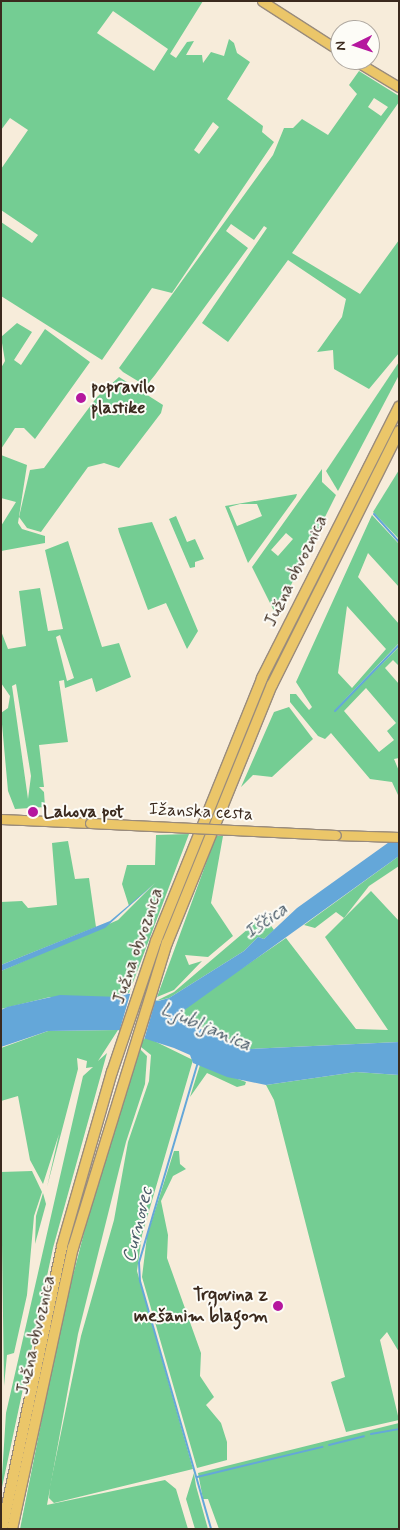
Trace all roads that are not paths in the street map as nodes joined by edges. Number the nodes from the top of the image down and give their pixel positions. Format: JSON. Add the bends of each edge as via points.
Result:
{"nodes":[{"id":1,"x":262,"y":1,"type":"edge"},
{"id":2,"x":330,"y":45,"type":"edge"},
{"id":3,"x":371,"y":70,"type":"edge"},
{"id":4,"x":399,"y":87,"type":"edge"},
{"id":5,"x":399,"y":408,"type":"edge"},
{"id":6,"x":399,"y":432,"type":"edge"},
{"id":7,"x":1,"y":819,"type":"edge"},
{"id":8,"x":399,"y":838,"type":"edge"},
{"id":9,"x":2,"y":1529,"type":"edge"},
{"id":10,"x":12,"y":1529,"type":"edge"}],
"edges":[{"from":1,"to":2,"type":"main road"},
{"from":3,"to":4,"type":"main road"},
{"from":5,"to":9,"type":"highway","name":"Južna obvoznica","via":[[262,678],[156,942],[112,1072],[49,1299]]},
{"from":6,"to":10,"type":"highway","name":"Južna obvoznica","via":[[272,685],[167,944],[123,1075],[58,1309]]},
{"from":7,"to":8,"type":"main road","name":"Ižanska cesta","bridge":true}]}
